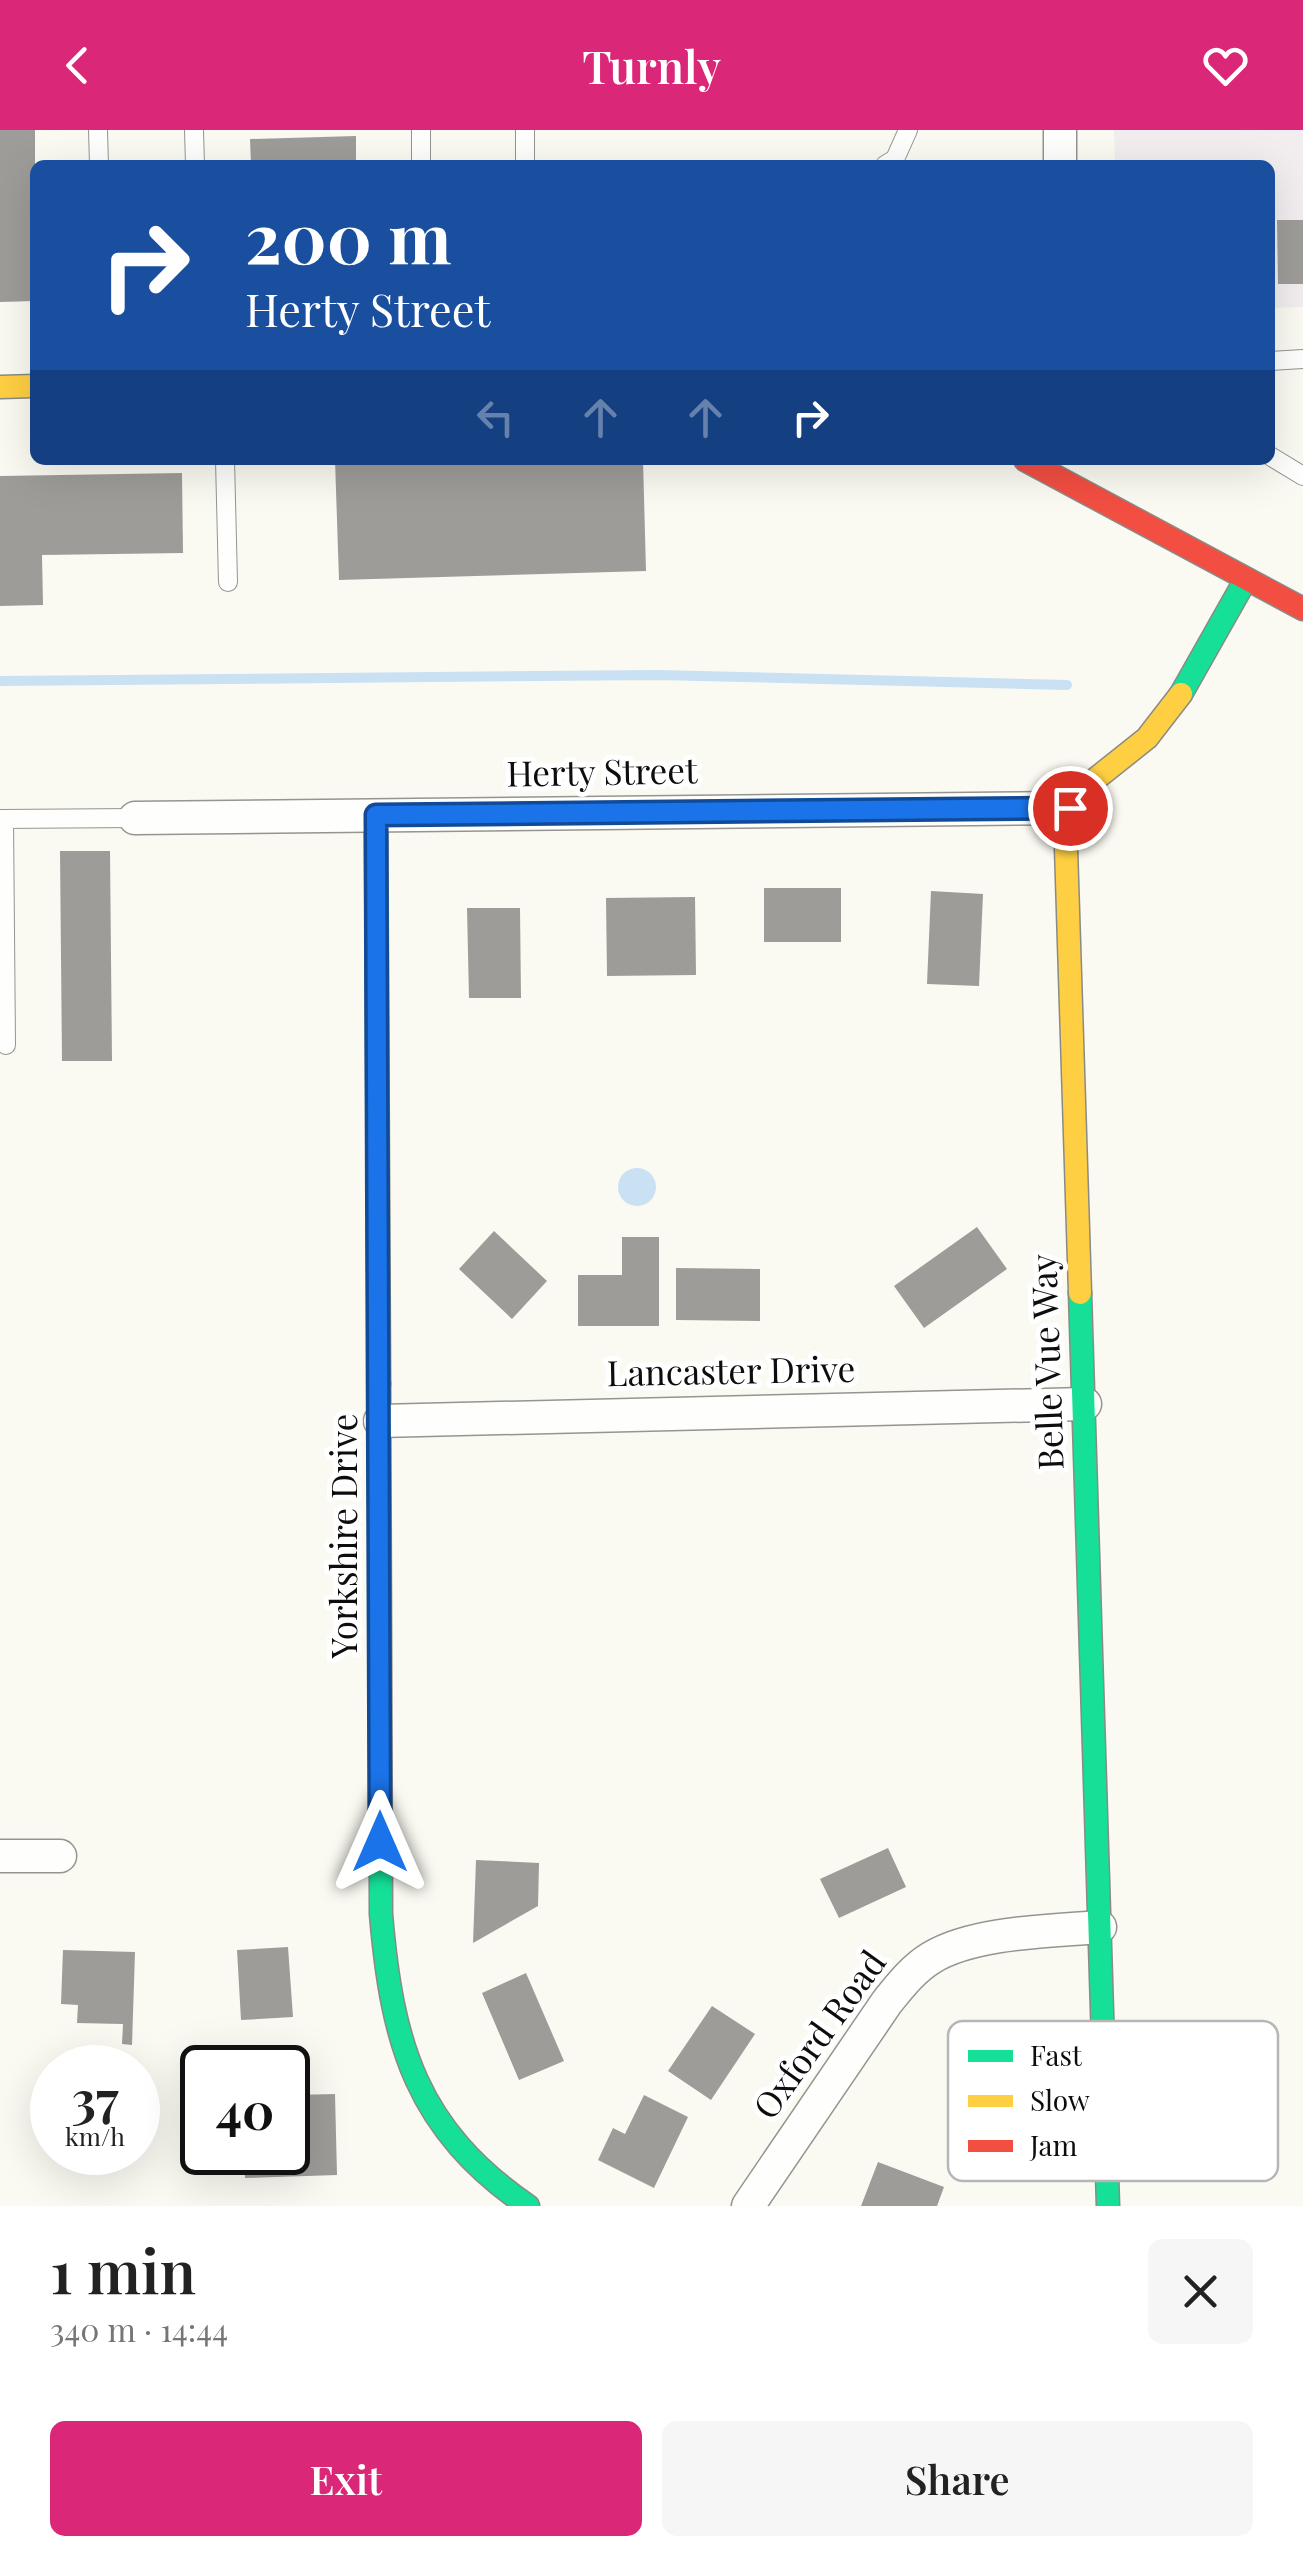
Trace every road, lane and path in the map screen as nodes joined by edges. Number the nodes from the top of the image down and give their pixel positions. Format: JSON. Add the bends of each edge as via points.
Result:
{"nodes":[{"id":1,"x":98,"y":130,"type":"edge"},
{"id":2,"x":194,"y":130,"type":"edge"},
{"id":3,"x":421,"y":130,"type":"edge"},
{"id":4,"x":525,"y":130,"type":"edge"},
{"id":5,"x":908,"y":130,"type":"edge"},
{"id":6,"x":1060,"y":130,"type":"edge"},
{"id":7,"x":99,"y":160,"type":"edge"},
{"id":8,"x":195,"y":160,"type":"edge"},
{"id":9,"x":422,"y":160,"type":"edge"},
{"id":10,"x":526,"y":160,"type":"edge"},
{"id":11,"x":892,"y":160,"type":"edge"},
{"id":12,"x":1060,"y":160,"type":"edge"},
{"id":13,"x":1303,"y":360,"type":"edge"},
{"id":14,"x":1275,"y":361,"type":"edge"},
{"id":15,"x":30,"y":386,"type":"edge"},
{"id":16,"x":0,"y":387,"type":"edge"},
{"id":17,"x":1275,"y":459,"type":"edge"},
{"id":18,"x":225,"y":465,"type":"edge"},
{"id":19,"x":1034,"y":465,"type":"edge"},
{"id":20,"x":1303,"y":476,"type":"edge"},
{"id":21,"x":1246,"y":578,"type":"junction"},
{"id":22,"x":228,"y":582,"type":"dead end"},
{"id":23,"x":1303,"y":609,"type":"edge"},
{"id":24,"x":1070,"y":808,"type":"junction"},
{"id":25,"x":376,"y":815,"type":"junction"},
{"id":26,"x":135,"y":818,"type":"joint"},
{"id":27,"x":2,"y":819,"type":"edge"},
{"id":28,"x":6,"y":1045,"type":"dead end"},
{"id":29,"x":1085,"y":1404,"type":"junction"},
{"id":30,"x":380,"y":1421,"type":"junction"},
{"id":31,"x":0,"y":1856,"type":"edge"},
{"id":32,"x":60,"y":1856,"type":"dead end"},
{"id":33,"x":1100,"y":1927,"type":"junction"},
{"id":34,"x":1103,"y":2021,"type":"edge"},
{"id":35,"x":1107,"y":2181,"type":"edge"},
{"id":36,"x":528,"y":2206,"type":"edge"},
{"id":37,"x":748,"y":2206,"type":"edge"},
{"id":38,"x":1108,"y":2206,"type":"edge"}],
"edges":[{"from":1,"to":7,"type":"lane"},
{"from":2,"to":8,"type":"lane"},
{"from":3,"to":9,"type":"lane"},
{"from":4,"to":10,"type":"lane"},
{"from":5,"to":11,"type":"lane"},
{"from":6,"to":12,"type":"street"},
{"from":13,"to":14,"type":"lane"},
{"from":15,"to":16,"type":"street"},
{"from":17,"to":20,"type":"lane"},
{"from":18,"to":22,"type":"lane"},
{"from":19,"to":21,"type":"street"},
{"from":21,"to":23,"type":"street"},
{"from":21,"to":24,"type":"street","via":[[1187,686],[1147,738]]},
{"from":24,"to":25,"type":"street","name":"Herty Street"},
{"from":24,"to":29,"type":"street","name":"Belle Vue Way"},
{"from":25,"to":26,"type":"street","name":"Herty Street"},
{"from":25,"to":30,"type":"street","name":"Yorkshire Drive"},
{"from":26,"to":27,"type":"lane"},
{"from":27,"to":28,"type":"lane"},
{"from":29,"to":30,"type":"street","name":"Lancaster Drive"},
{"from":29,"to":33,"type":"street","name":"Belle Vue Way"},
{"from":30,"to":36,"type":"street","name":"Yorkshire Drive","via":[[381,1914],[391,2007],[416,2082],[448,2134],[482,2174]]},
{"from":31,"to":32,"type":"street"},
{"from":33,"to":34,"type":"street","name":"Belle Vue Way"},
{"from":33,"to":37,"type":"street","name":"Oxford Road","via":[[982,1941],[934,1956],[912,1971]]},
{"from":35,"to":38,"type":"street","name":"Belle Vue Way"}]}
